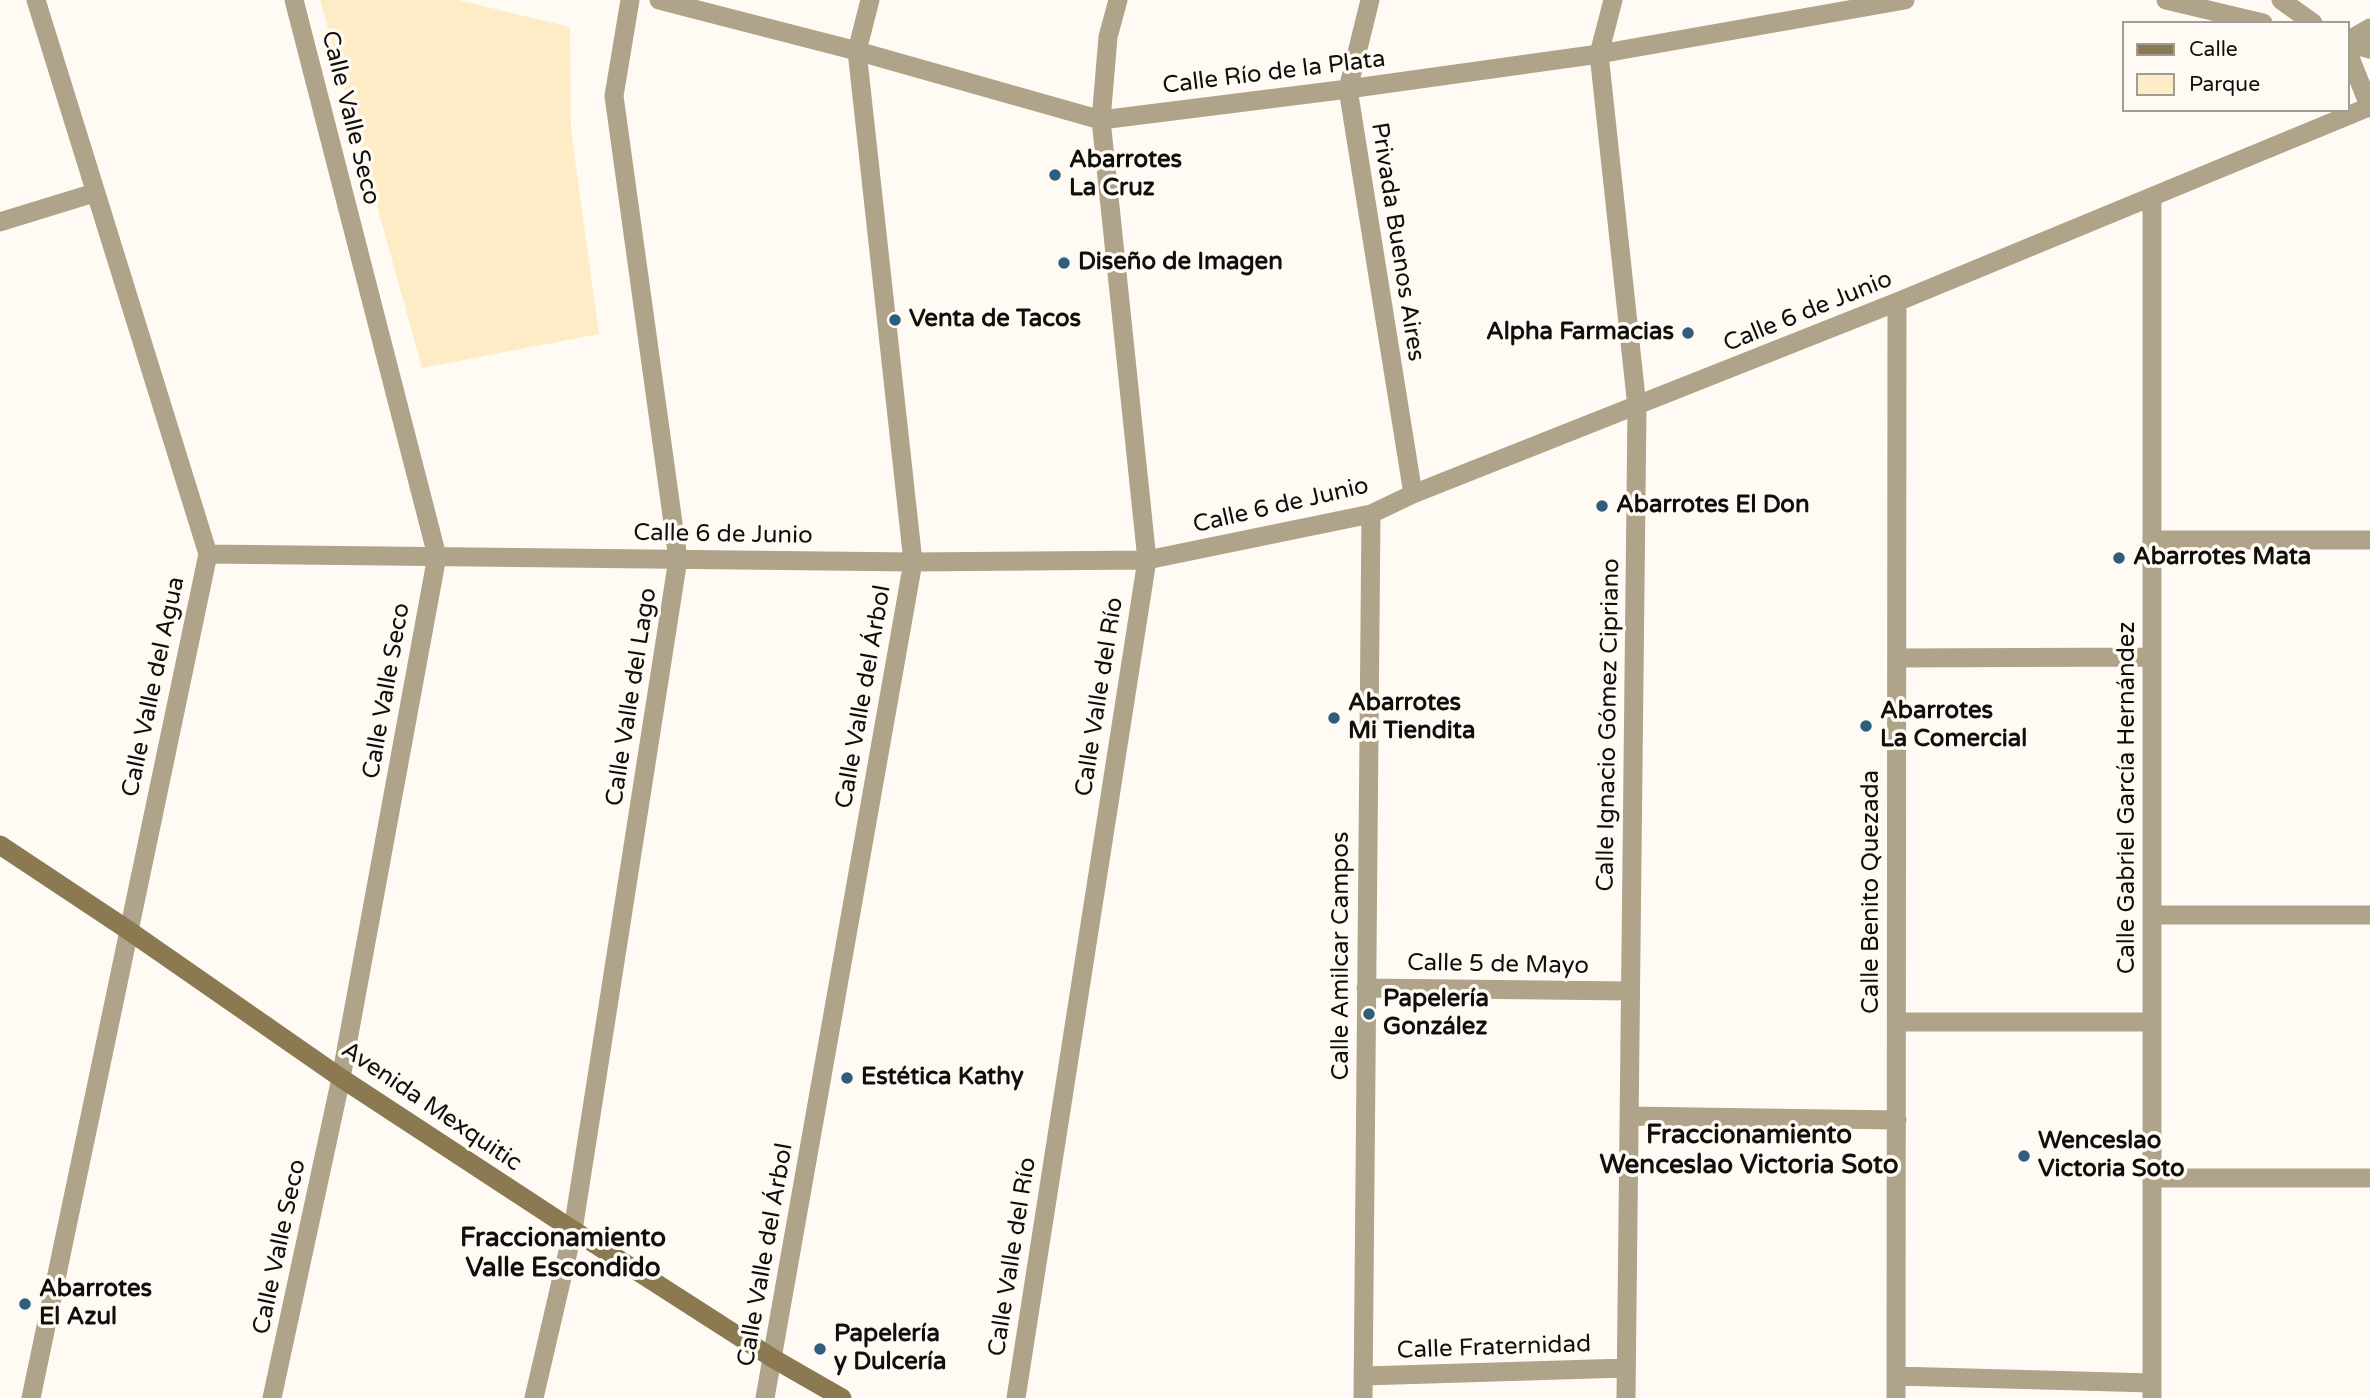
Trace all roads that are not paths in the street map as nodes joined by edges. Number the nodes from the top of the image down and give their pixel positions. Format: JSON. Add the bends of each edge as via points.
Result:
{"nodes":[{"id":1,"x":36,"y":0,"type":"edge"},
{"id":2,"x":294,"y":0,"type":"edge"},
{"id":3,"x":630,"y":0,"type":"edge"},
{"id":4,"x":659,"y":0,"type":"edge"},
{"id":5,"x":870,"y":0,"type":"edge"},
{"id":6,"x":1118,"y":0,"type":"edge"},
{"id":7,"x":1370,"y":0,"type":"edge"},
{"id":8,"x":1613,"y":0,"type":"edge"},
{"id":9,"x":1905,"y":0,"type":"edge"},
{"id":10,"x":2166,"y":0,"type":"edge"},
{"id":11,"x":2281,"y":0,"type":"edge"},
{"id":12,"x":1853,"y":4,"type":"edge"},
{"id":13,"x":2255,"y":21,"type":"edge"},
{"id":14,"x":2310,"y":21,"type":"edge"},
{"id":15,"x":2370,"y":28,"type":"edge"},
{"id":16,"x":2349,"y":41,"type":"edge"},
{"id":17,"x":2349,"y":43,"type":"edge"},
{"id":18,"x":2370,"y":49,"type":"edge"},
{"id":19,"x":857,"y":51,"type":"junction"},
{"id":20,"x":1600,"y":54,"type":"junction"},
{"id":21,"x":2349,"y":55,"type":"edge"},
{"id":22,"x":1348,"y":89,"type":"junction"},
{"id":23,"x":2370,"y":107,"type":"edge"},
{"id":24,"x":1101,"y":120,"type":"junction"},
{"id":25,"x":94,"y":193,"type":"junction"},
{"id":26,"x":2152,"y":198,"type":"junction"},
{"id":27,"x":0,"y":222,"type":"edge"},
{"id":28,"x":1897,"y":302,"type":"junction"},
{"id":29,"x":1637,"y":407,"type":"junction"},
{"id":30,"x":1413,"y":494,"type":"junction"},
{"id":31,"x":1371,"y":514,"type":"junction"},
{"id":32,"x":2152,"y":540,"type":"junction"},
{"id":33,"x":2370,"y":540,"type":"edge"},
{"id":34,"x":208,"y":554,"type":"junction"},
{"id":35,"x":437,"y":556,"type":"junction"},
{"id":36,"x":678,"y":559,"type":"junction"},
{"id":37,"x":1146,"y":560,"type":"junction"},
{"id":38,"x":913,"y":562,"type":"junction"},
{"id":39,"x":2152,"y":657,"type":"junction"},
{"id":40,"x":1897,"y":658,"type":"junction"},
{"id":41,"x":0,"y":845,"type":"edge"},
{"id":42,"x":2152,"y":915,"type":"junction"},
{"id":43,"x":2370,"y":915,"type":"edge"},
{"id":44,"x":128,"y":930,"type":"junction"},
{"id":45,"x":1366,"y":988,"type":"junction"},
{"id":46,"x":1630,"y":992,"type":"junction"},
{"id":47,"x":1897,"y":1022,"type":"junction"},
{"id":48,"x":2152,"y":1022,"type":"junction"},
{"id":49,"x":341,"y":1078,"type":"junction"},
{"id":50,"x":1629,"y":1116,"type":"junction"},
{"id":51,"x":1897,"y":1120,"type":"junction"},
{"id":52,"x":2151,"y":1178,"type":"junction"},
{"id":53,"x":2370,"y":1178,"type":"edge"},
{"id":54,"x":573,"y":1230,"type":"junction"},
{"id":55,"x":774,"y":1359,"type":"junction"},
{"id":56,"x":1626,"y":1368,"type":"junction"},
{"id":57,"x":1364,"y":1376,"type":"junction"},
{"id":58,"x":1896,"y":1376,"type":"junction"},
{"id":59,"x":2152,"y":1390,"type":"edge"},
{"id":60,"x":31,"y":1398,"type":"edge"},
{"id":61,"x":272,"y":1398,"type":"edge"},
{"id":62,"x":534,"y":1398,"type":"edge"},
{"id":63,"x":765,"y":1398,"type":"edge"},
{"id":64,"x":842,"y":1398,"type":"edge"},
{"id":65,"x":1016,"y":1398,"type":"edge"},
{"id":66,"x":1363,"y":1398,"type":"edge"},
{"id":67,"x":1626,"y":1398,"type":"edge"},
{"id":68,"x":1896,"y":1398,"type":"edge"}],
"edges":[{"from":1,"to":25,"type":"street","name":"Calle Valle del Agua"},
{"from":2,"to":35,"type":"street","name":"Calle Valle Seco"},
{"from":3,"to":36,"type":"street","name":"Calle Valle del Lago","via":[[614,96]]},
{"from":4,"to":19,"type":"street","name":"Calle Río de la Plata"},
{"from":5,"to":19,"type":"street","name":"Calle Valle del Árbol"},
{"from":6,"to":24,"type":"street","name":"Calle Valle del Río","via":[[1108,37]]},
{"from":7,"to":22,"type":"street","name":"Privada Buenos Aires"},
{"from":8,"to":20,"type":"street","name":"Calle Ignacio Gómez Cipriano"},
{"from":9,"to":12,"type":"street","name":"Calle Río de la Plata"},
{"from":10,"to":13,"type":"street"},
{"from":11,"to":14,"type":"street"},
{"from":12,"to":20,"type":"street","name":"Calle Río de la Plata"},
{"from":15,"to":16,"type":"street"},
{"from":17,"to":18,"type":"street"},
{"from":19,"to":24,"type":"street","name":"Calle Río de la Plata"},
{"from":19,"to":38,"type":"street","name":"Calle Valle del Árbol"},
{"from":20,"to":22,"type":"street","name":"Calle Río de la Plata"},
{"from":20,"to":29,"type":"street","name":"Calle Ignacio Gómez Cipriano"},
{"from":21,"to":23,"type":"street"},
{"from":22,"to":24,"type":"street","name":"Calle Río de la Plata"},
{"from":22,"to":30,"type":"street","name":"Privada Buenos Aires"},
{"from":23,"to":26,"type":"street","name":"Calle 6 de Junio"},
{"from":24,"to":37,"type":"street","name":"Calle Valle del Río"},
{"from":25,"to":27,"type":"street"},
{"from":25,"to":34,"type":"street","name":"Calle Valle del Agua"},
{"from":26,"to":28,"type":"street","name":"Calle 6 de Junio"},
{"from":26,"to":32,"type":"street","name":"Calle Gabriel García Hernández"},
{"from":28,"to":29,"type":"street","name":"Calle 6 de Junio"},
{"from":28,"to":40,"type":"street","name":"Calle Benito Quezada"},
{"from":29,"to":30,"type":"street","name":"Calle 6 de Junio"},
{"from":29,"to":46,"type":"street","name":"Calle Ignacio Gómez Cipriano"},
{"from":30,"to":31,"type":"street","name":"Calle 6 de Junio"},
{"from":31,"to":37,"type":"street","name":"Calle 6 de Junio"},
{"from":31,"to":45,"type":"street","name":"Calle Amilcar Campos"},
{"from":32,"to":33,"type":"street"},
{"from":32,"to":39,"type":"street","name":"Calle Gabriel García Hernández"},
{"from":34,"to":35,"type":"street","name":"Calle 6 de Junio"},
{"from":34,"to":44,"type":"street","name":"Calle Valle del Agua"},
{"from":35,"to":36,"type":"street","name":"Calle 6 de Junio"},
{"from":35,"to":49,"type":"street","name":"Calle Valle Seco"},
{"from":36,"to":38,"type":"street","name":"Calle 6 de Junio"},
{"from":36,"to":54,"type":"street","name":"Calle Valle del Lago"},
{"from":37,"to":38,"type":"street","name":"Calle 6 de Junio"},
{"from":37,"to":65,"type":"street","name":"Calle Valle del Río"},
{"from":38,"to":55,"type":"street","name":"Calle Valle del Árbol"},
{"from":39,"to":40,"type":"street"},
{"from":39,"to":42,"type":"street","name":"Calle Gabriel García Hernández"},
{"from":40,"to":47,"type":"street","name":"Calle Benito Quezada"},
{"from":41,"to":44,"type":"main road","name":"Avenida Mexquitic"},
{"from":42,"to":43,"type":"street"},
{"from":42,"to":48,"type":"street","name":"Calle Gabriel García Hernández"},
{"from":44,"to":49,"type":"main road","name":"Avenida Mexquitic"},
{"from":44,"to":60,"type":"street","name":"Calle Valle del Agua"},
{"from":45,"to":46,"type":"street","name":"Calle 5 de Mayo"},
{"from":45,"to":57,"type":"street","name":"Calle Amilcar Campos"},
{"from":46,"to":50,"type":"street","name":"Calle Ignacio Gómez Cipriano"},
{"from":47,"to":48,"type":"street"},
{"from":47,"to":51,"type":"street","name":"Calle Benito Quezada"},
{"from":48,"to":52,"type":"street","name":"Calle Gabriel García Hernández"},
{"from":49,"to":54,"type":"main road","name":"Avenida Mexquitic"},
{"from":49,"to":61,"type":"street","name":"Calle Valle Seco"},
{"from":50,"to":51,"type":"street"},
{"from":50,"to":56,"type":"street","name":"Calle Ignacio Gómez Cipriano"},
{"from":51,"to":58,"type":"street","name":"Calle Benito Quezada"},
{"from":52,"to":53,"type":"street"},
{"from":52,"to":59,"type":"street","name":"Calle Gabriel García Hernández"},
{"from":54,"to":55,"type":"main road","name":"Avenida Mexquitic"},
{"from":54,"to":62,"type":"street","name":"Calle Valle del Lago"},
{"from":55,"to":63,"type":"street","name":"Calle Valle del Árbol"},
{"from":55,"to":64,"type":"main road","name":"Avenida Mexquitic"},
{"from":56,"to":57,"type":"street","name":"Calle Fraternidad"},
{"from":56,"to":67,"type":"street","name":"Calle Ignacio Gómez Cipriano"},
{"from":57,"to":66,"type":"street","name":"Calle Amilcar Campos"},
{"from":58,"to":59,"type":"street"},
{"from":58,"to":68,"type":"street","name":"Calle Benito Quezada"}]}
